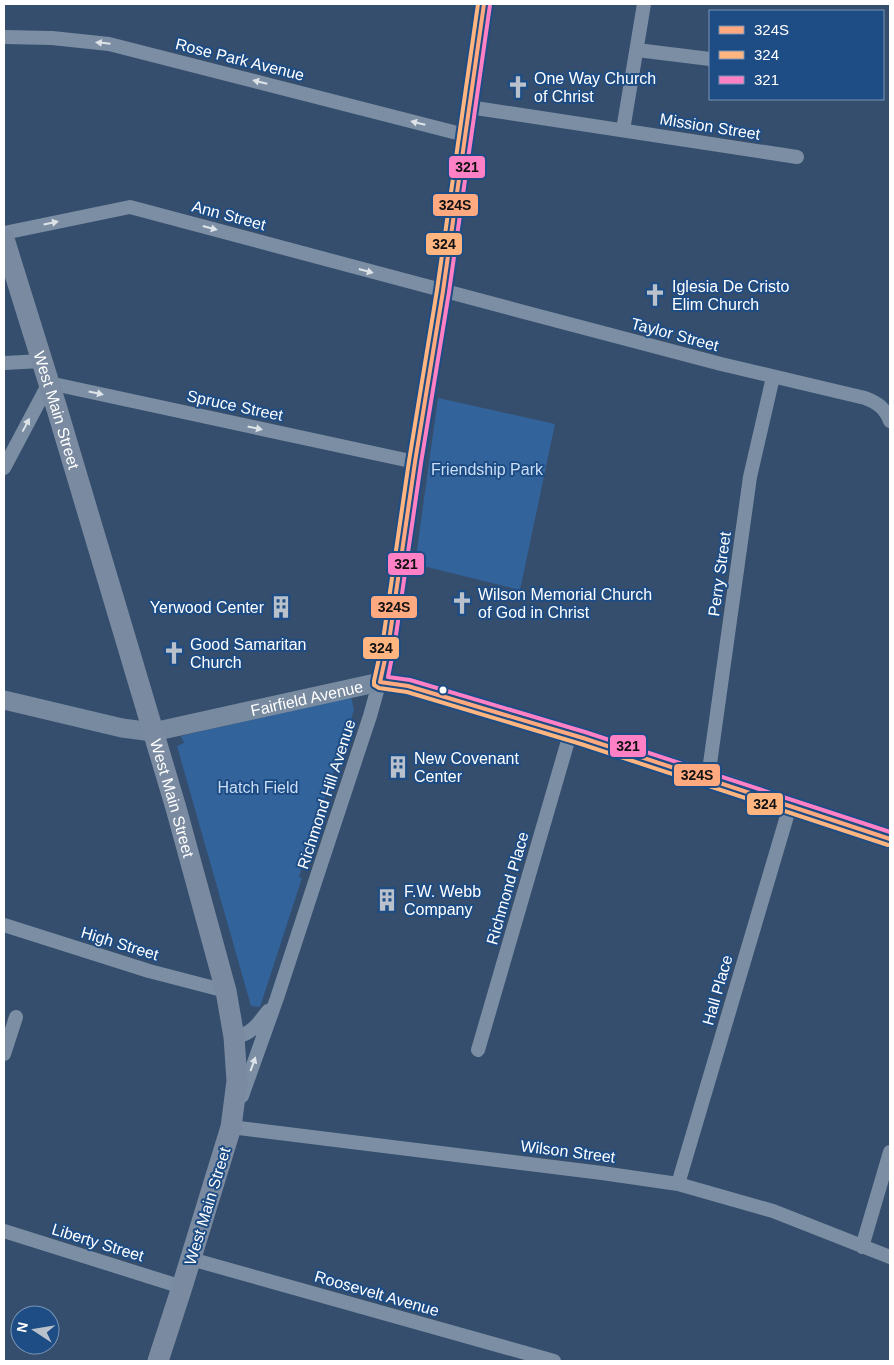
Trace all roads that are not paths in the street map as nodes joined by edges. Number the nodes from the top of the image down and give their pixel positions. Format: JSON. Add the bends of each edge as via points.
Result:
{"nodes":[{"id":1,"x":484,"y":4,"type":"edge"},
{"id":2,"x":644,"y":4,"type":"edge"},
{"id":3,"x":4,"y":37,"type":"edge"},
{"id":4,"x":637,"y":50,"type":"junction"},
{"id":5,"x":709,"y":59,"type":"edge"},
{"id":6,"x":469,"y":107,"type":"junction"},
{"id":7,"x":623,"y":130,"type":"junction"},
{"id":8,"x":465,"y":135,"type":"junction"},
{"id":9,"x":797,"y":157,"type":"dead end"},
{"id":10,"x":4,"y":233,"type":"edge"},
{"id":11,"x":4,"y":239,"type":"edge"},
{"id":12,"x":443,"y":291,"type":"junction"},
{"id":13,"x":42,"y":361,"type":"junction"},
{"id":14,"x":4,"y":363,"type":"edge"},
{"id":15,"x":773,"y":377,"type":"junction"},
{"id":16,"x":49,"y":383,"type":"junction"},
{"id":17,"x":890,"y":421,"type":"edge"},
{"id":18,"x":415,"y":462,"type":"junction"},
{"id":19,"x":4,"y":468,"type":"edge"},
{"id":20,"x":380,"y":682,"type":"junction"},
{"id":21,"x":4,"y":700,"type":"edge"},
{"id":22,"x":153,"y":732,"type":"junction"},
{"id":23,"x":570,"y":734,"type":"junction"},
{"id":24,"x":708,"y":778,"type":"junction"},
{"id":25,"x":790,"y":806,"type":"junction"},
{"id":26,"x":890,"y":839,"type":"edge"},
{"id":27,"x":4,"y":925,"type":"edge"},
{"id":28,"x":226,"y":991,"type":"junction"},
{"id":29,"x":277,"y":998,"type":"junction"},
{"id":30,"x":16,"y":1017,"type":"dead end"},
{"id":31,"x":234,"y":1037,"type":"junction"},
{"id":32,"x":478,"y":1050,"type":"dead end"},
{"id":33,"x":4,"y":1054,"type":"edge"},
{"id":34,"x":231,"y":1127,"type":"junction"},
{"id":35,"x":890,"y":1152,"type":"edge"},
{"id":36,"x":678,"y":1184,"type":"junction"},
{"id":37,"x":4,"y":1231,"type":"edge"},
{"id":38,"x":862,"y":1246,"type":"junction"},
{"id":39,"x":890,"y":1258,"type":"edge"},
{"id":40,"x":191,"y":1259,"type":"junction"},
{"id":41,"x":182,"y":1287,"type":"junction"},
{"id":42,"x":158,"y":1361,"type":"edge"},
{"id":43,"x":554,"y":1361,"type":"edge"}],
"edges":[{"from":1,"to":6,"type":"street","name":"Richmond Hill Avenue"},
{"from":2,"to":4,"type":"street"},
{"from":8,"to":3,"type":"street","name":"Rose Park Avenue","one_way":true,"via":[[109,44]]},
{"from":4,"to":5,"type":"street"},
{"from":4,"to":7,"type":"street"},
{"from":6,"to":7,"type":"street","name":"Mission Street"},
{"from":6,"to":8,"type":"street","name":"Richmond Hill Avenue"},
{"from":7,"to":9,"type":"street","name":"Mission Street"},
{"from":8,"to":12,"type":"street","name":"Richmond Hill Avenue"},
{"from":10,"to":12,"type":"street","name":"Ann Street","one_way":true,"via":[[130,207]]},
{"from":11,"to":13,"type":"main road","name":"West Main Street"},
{"from":12,"to":15,"type":"street","name":"Taylor Street"},
{"from":12,"to":18,"type":"street","name":"Richmond Hill Avenue"},
{"from":13,"to":14,"type":"street"},
{"from":13,"to":16,"type":"main road","name":"West Main Street"},
{"from":15,"to":17,"type":"street","name":"Taylor Street","via":[[874,401],[886,411]]},
{"from":15,"to":24,"type":"street","name":"Perry Street","via":[[750,477]]},
{"from":16,"to":18,"type":"street","name":"Spruce Street","one_way":true},
{"from":19,"to":16,"type":"street","one_way":true},
{"from":16,"to":22,"type":"main road","name":"West Main Street"},
{"from":18,"to":20,"type":"street","name":"Richmond Hill Avenue"},
{"from":20,"to":22,"type":"main road","name":"Fairfield Avenue"},
{"from":20,"to":23,"type":"main road","name":"Fairfield Avenue","via":[[408,686]]},
{"from":20,"to":29,"type":"street","name":"Richmond Hill Avenue"},
{"from":21,"to":22,"type":"main road","name":"Fairfield Avenue","via":[[122,728]]},
{"from":22,"to":28,"type":"main road","name":"West Main Street"},
{"from":23,"to":24,"type":"main road","name":"Fairfield Avenue"},
{"from":23,"to":32,"type":"street","name":"Richmond Place"},
{"from":24,"to":25,"type":"main road","name":"Fairfield Avenue"},
{"from":25,"to":26,"type":"main road","name":"Fairfield Avenue"},
{"from":25,"to":36,"type":"street","name":"Hall Place"},
{"from":27,"to":28,"type":"street","name":"High Street","via":[[149,971]]},
{"from":28,"to":31,"type":"main road","name":"West Main Street"},
{"from":29,"to":31,"type":"street","name":"Richmond Hill Avenue","via":[[256,1027],[244,1036]]},
{"from":34,"to":29,"type":"street","name":"Richmond Hill Avenue","one_way":true},
{"from":30,"to":33,"type":"street"},
{"from":31,"to":34,"type":"main road","name":"West Main Street","via":[[237,1081]]},
{"from":34,"to":36,"type":"street","name":"Wilson Street"},
{"from":34,"to":40,"type":"main road","name":"West Main Street"},
{"from":35,"to":38,"type":"street"},
{"from":36,"to":38,"type":"street","name":"Wilson Street","via":[[773,1211]]},
{"from":37,"to":41,"type":"street","name":"Liberty Street"},
{"from":38,"to":39,"type":"street","name":"Wilson Street"},
{"from":40,"to":41,"type":"main road","name":"West Main Street"},
{"from":40,"to":43,"type":"street","name":"Roosevelt Avenue"},
{"from":41,"to":42,"type":"main road","name":"West Main Street"}]}
